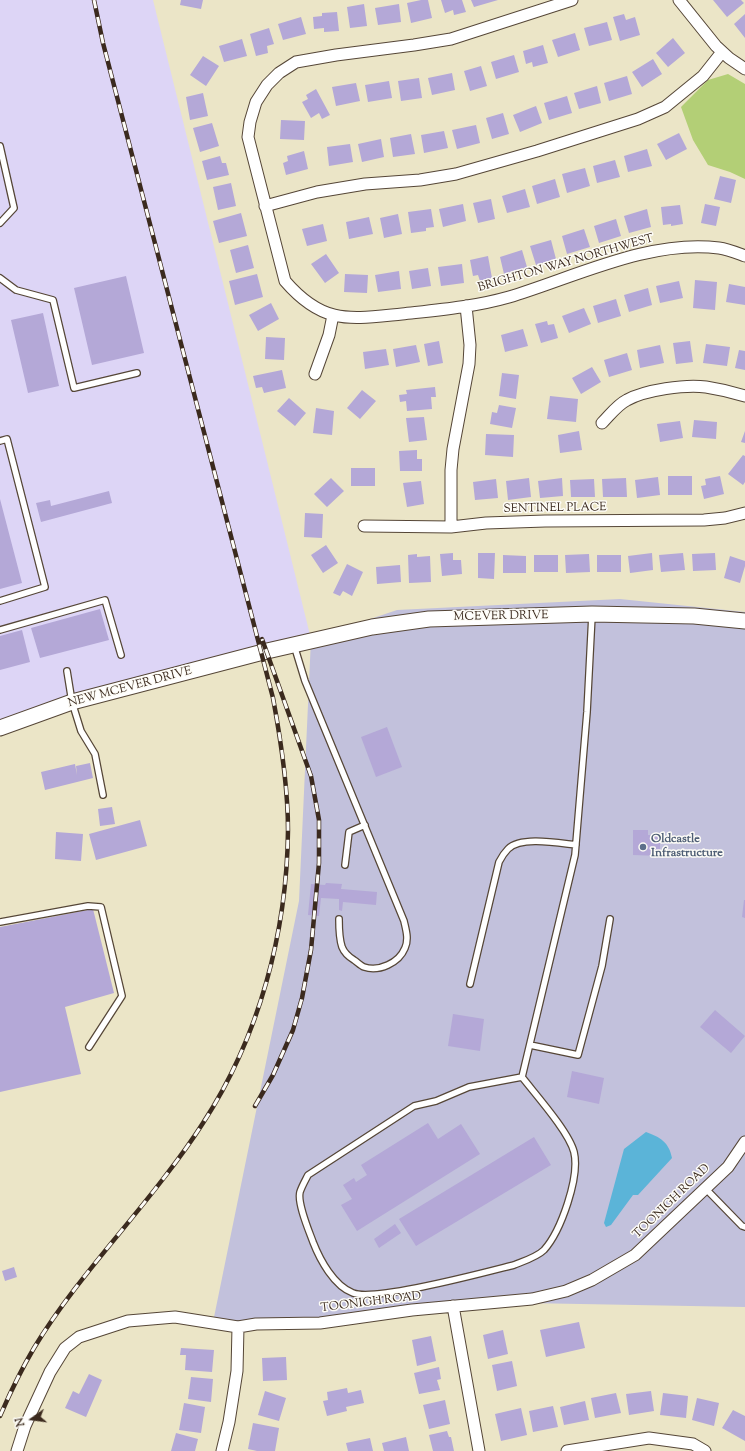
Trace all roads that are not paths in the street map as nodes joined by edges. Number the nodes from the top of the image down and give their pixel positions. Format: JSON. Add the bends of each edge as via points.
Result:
{"nodes":[{"id":1,"x":572,"y":0,"type":"edge"},
{"id":2,"x":679,"y":0,"type":"edge"},
{"id":3,"x":722,"y":52,"type":"junction"},
{"id":4,"x":745,"y":68,"type":"edge"},
{"id":5,"x":0,"y":146,"type":"edge"},
{"id":6,"x":265,"y":206,"type":"junction"},
{"id":7,"x":0,"y":223,"type":"edge"},
{"id":8,"x":745,"y":256,"type":"edge"},
{"id":9,"x":0,"y":278,"type":"edge"},
{"id":10,"x":466,"y":306,"type":"junction"},
{"id":11,"x":333,"y":315,"type":"junction"},
{"id":12,"x":137,"y":373,"type":"dead end"},
{"id":13,"x":315,"y":374,"type":"dead end"},
{"id":14,"x":745,"y":396,"type":"edge"},
{"id":15,"x":602,"y":423,"type":"dead end"},
{"id":16,"x":0,"y":441,"type":"edge"},
{"id":17,"x":745,"y":513,"type":"edge"},
{"id":18,"x":364,"y":526,"type":"dead end"},
{"id":19,"x":451,"y":527,"type":"junction"},
{"id":20,"x":0,"y":601,"type":"edge"},
{"id":21,"x":592,"y":614,"type":"junction"},
{"id":22,"x":745,"y":621,"type":"edge"},
{"id":23,"x":0,"y":630,"type":"edge"},
{"id":24,"x":294,"y":645,"type":"junction"},
{"id":25,"x":261,"y":653,"type":"joint"},
{"id":26,"x":121,"y":655,"type":"dead end"},
{"id":27,"x":67,"y":670,"type":"dead end"},
{"id":28,"x":72,"y":702,"type":"junction"},
{"id":29,"x":0,"y":728,"type":"edge"},
{"id":30,"x":103,"y":795,"type":"dead end"},
{"id":31,"x":365,"y":824,"type":"junction"},
{"id":32,"x":576,"y":845,"type":"junction"},
{"id":33,"x":345,"y":865,"type":"dead end"},
{"id":34,"x":339,"y":919,"type":"dead end"},
{"id":35,"x":610,"y":919,"type":"dead end"},
{"id":36,"x":0,"y":922,"type":"edge"},
{"id":37,"x":470,"y":984,"type":"dead end"},
{"id":38,"x":530,"y":1045,"type":"junction"},
{"id":39,"x":90,"y":1047,"type":"dead end"},
{"id":40,"x":522,"y":1077,"type":"junction"},
{"id":41,"x":745,"y":1142,"type":"edge"},
{"id":42,"x":705,"y":1188,"type":"junction"},
{"id":43,"x":745,"y":1227,"type":"edge"},
{"id":44,"x":453,"y":1306,"type":"junction"},
{"id":45,"x":238,"y":1327,"type":"junction"},
{"id":46,"x":17,"y":1451,"type":"edge"},
{"id":47,"x":222,"y":1451,"type":"edge"},
{"id":48,"x":479,"y":1451,"type":"edge"},
{"id":49,"x":568,"y":1451,"type":"edge"},
{"id":50,"x":705,"y":1451,"type":"edge"}],
"edges":[{"from":1,"to":6,"type":"street","name":"BRIGHTON WAY NORTHWEST","via":[[451,39],[296,62],[279,73],[256,102],[248,137]]},
{"from":2,"to":3,"type":"street"},
{"from":3,"to":4,"type":"street"},
{"from":3,"to":6,"type":"street","via":[[703,76],[665,107],[630,122],[456,174],[317,192]]},
{"from":5,"to":7,"type":"lane","via":[[14,208]]},
{"from":6,"to":11,"type":"street","name":"BRIGHTON WAY NORTHWEST","via":[[285,281],[298,296],[319,310]]},
{"from":8,"to":10,"type":"street","name":"BRIGHTON WAY NORTHWEST","via":[[721,248],[666,248],[508,297]]},
{"from":9,"to":12,"type":"lane","via":[[16,290],[53,300],[74,388]]},
{"from":10,"to":11,"type":"street","name":"BRIGHTON WAY NORTHWEST","via":[[364,318],[340,318]]},
{"from":10,"to":19,"type":"street","via":[[469,364],[451,463]]},
{"from":11,"to":13,"type":"street"},
{"from":14,"to":15,"type":"street","via":[[705,386],[653,390],[627,400]]},
{"from":16,"to":20,"type":"lane","via":[[7,439],[45,587]]},
{"from":17,"to":19,"type":"street","name":"SENTINEL PLACE","via":[[704,520],[545,521]]},
{"from":18,"to":19,"type":"street","name":"SENTINEL PLACE"},
{"from":21,"to":22,"type":"street","name":"MCEVER DRIVE","via":[[694,616]]},
{"from":21,"to":24,"type":"street","name":"MCEVER DRIVE","via":[[429,619],[372,627]]},
{"from":21,"to":32,"type":"lane"},
{"from":23,"to":26,"type":"lane","via":[[105,600]]},
{"from":24,"to":25,"type":"street","name":"MCEVER DRIVE"},
{"from":24,"to":31,"type":"lane","via":[[305,681]]},
{"from":25,"to":28,"type":"street","name":"NEW MCEVER DRIVE"},
{"from":27,"to":28,"type":"lane"},
{"from":28,"to":29,"type":"street","name":"NEW MCEVER DRIVE"},
{"from":28,"to":30,"type":"lane","via":[[81,730],[94,754]]},
{"from":31,"to":33,"type":"lane","via":[[348,832]]},
{"from":31,"to":34,"type":"lane","via":[[404,921],[407,935],[405,948],[393,963],[378,969],[364,967],[349,957],[342,948]]},
{"from":32,"to":37,"type":"lane","via":[[528,841],[507,849],[499,862]]},
{"from":32,"to":38,"type":"lane"},
{"from":35,"to":38,"type":"lane","via":[[602,966],[578,1055]]},
{"from":36,"to":39,"type":"lane","via":[[88,906],[101,907],[122,996]]},
{"from":38,"to":40,"type":"lane"},
{"from":40,"to":40,"type":"lane","via":[[564,1132],[574,1152],[575,1174],[571,1192],[554,1237],[543,1250],[514,1265],[394,1292],[354,1294],[337,1283],[316,1250],[305,1223],[300,1194],[308,1175],[414,1106],[436,1101],[469,1087]]},
{"from":41,"to":42,"type":"street","name":"TOONIGH ROAD","via":[[728,1166]]},
{"from":42,"to":43,"type":"lane"},
{"from":42,"to":44,"type":"street","name":"TOONIGH ROAD","via":[[635,1255],[592,1280],[566,1291],[532,1299]]},
{"from":44,"to":45,"type":"street","name":"TOONIGH ROAD","via":[[320,1323],[256,1324]]},
{"from":44,"to":48,"type":"street"},
{"from":45,"to":46,"type":"street","name":"TOONIGH ROAD","via":[[175,1317],[128,1321],[79,1337],[66,1348],[50,1372],[25,1426]]},
{"from":45,"to":47,"type":"street","via":[[237,1371]]},
{"from":49,"to":50,"type":"street","via":[[649,1438],[693,1444]]}]}
